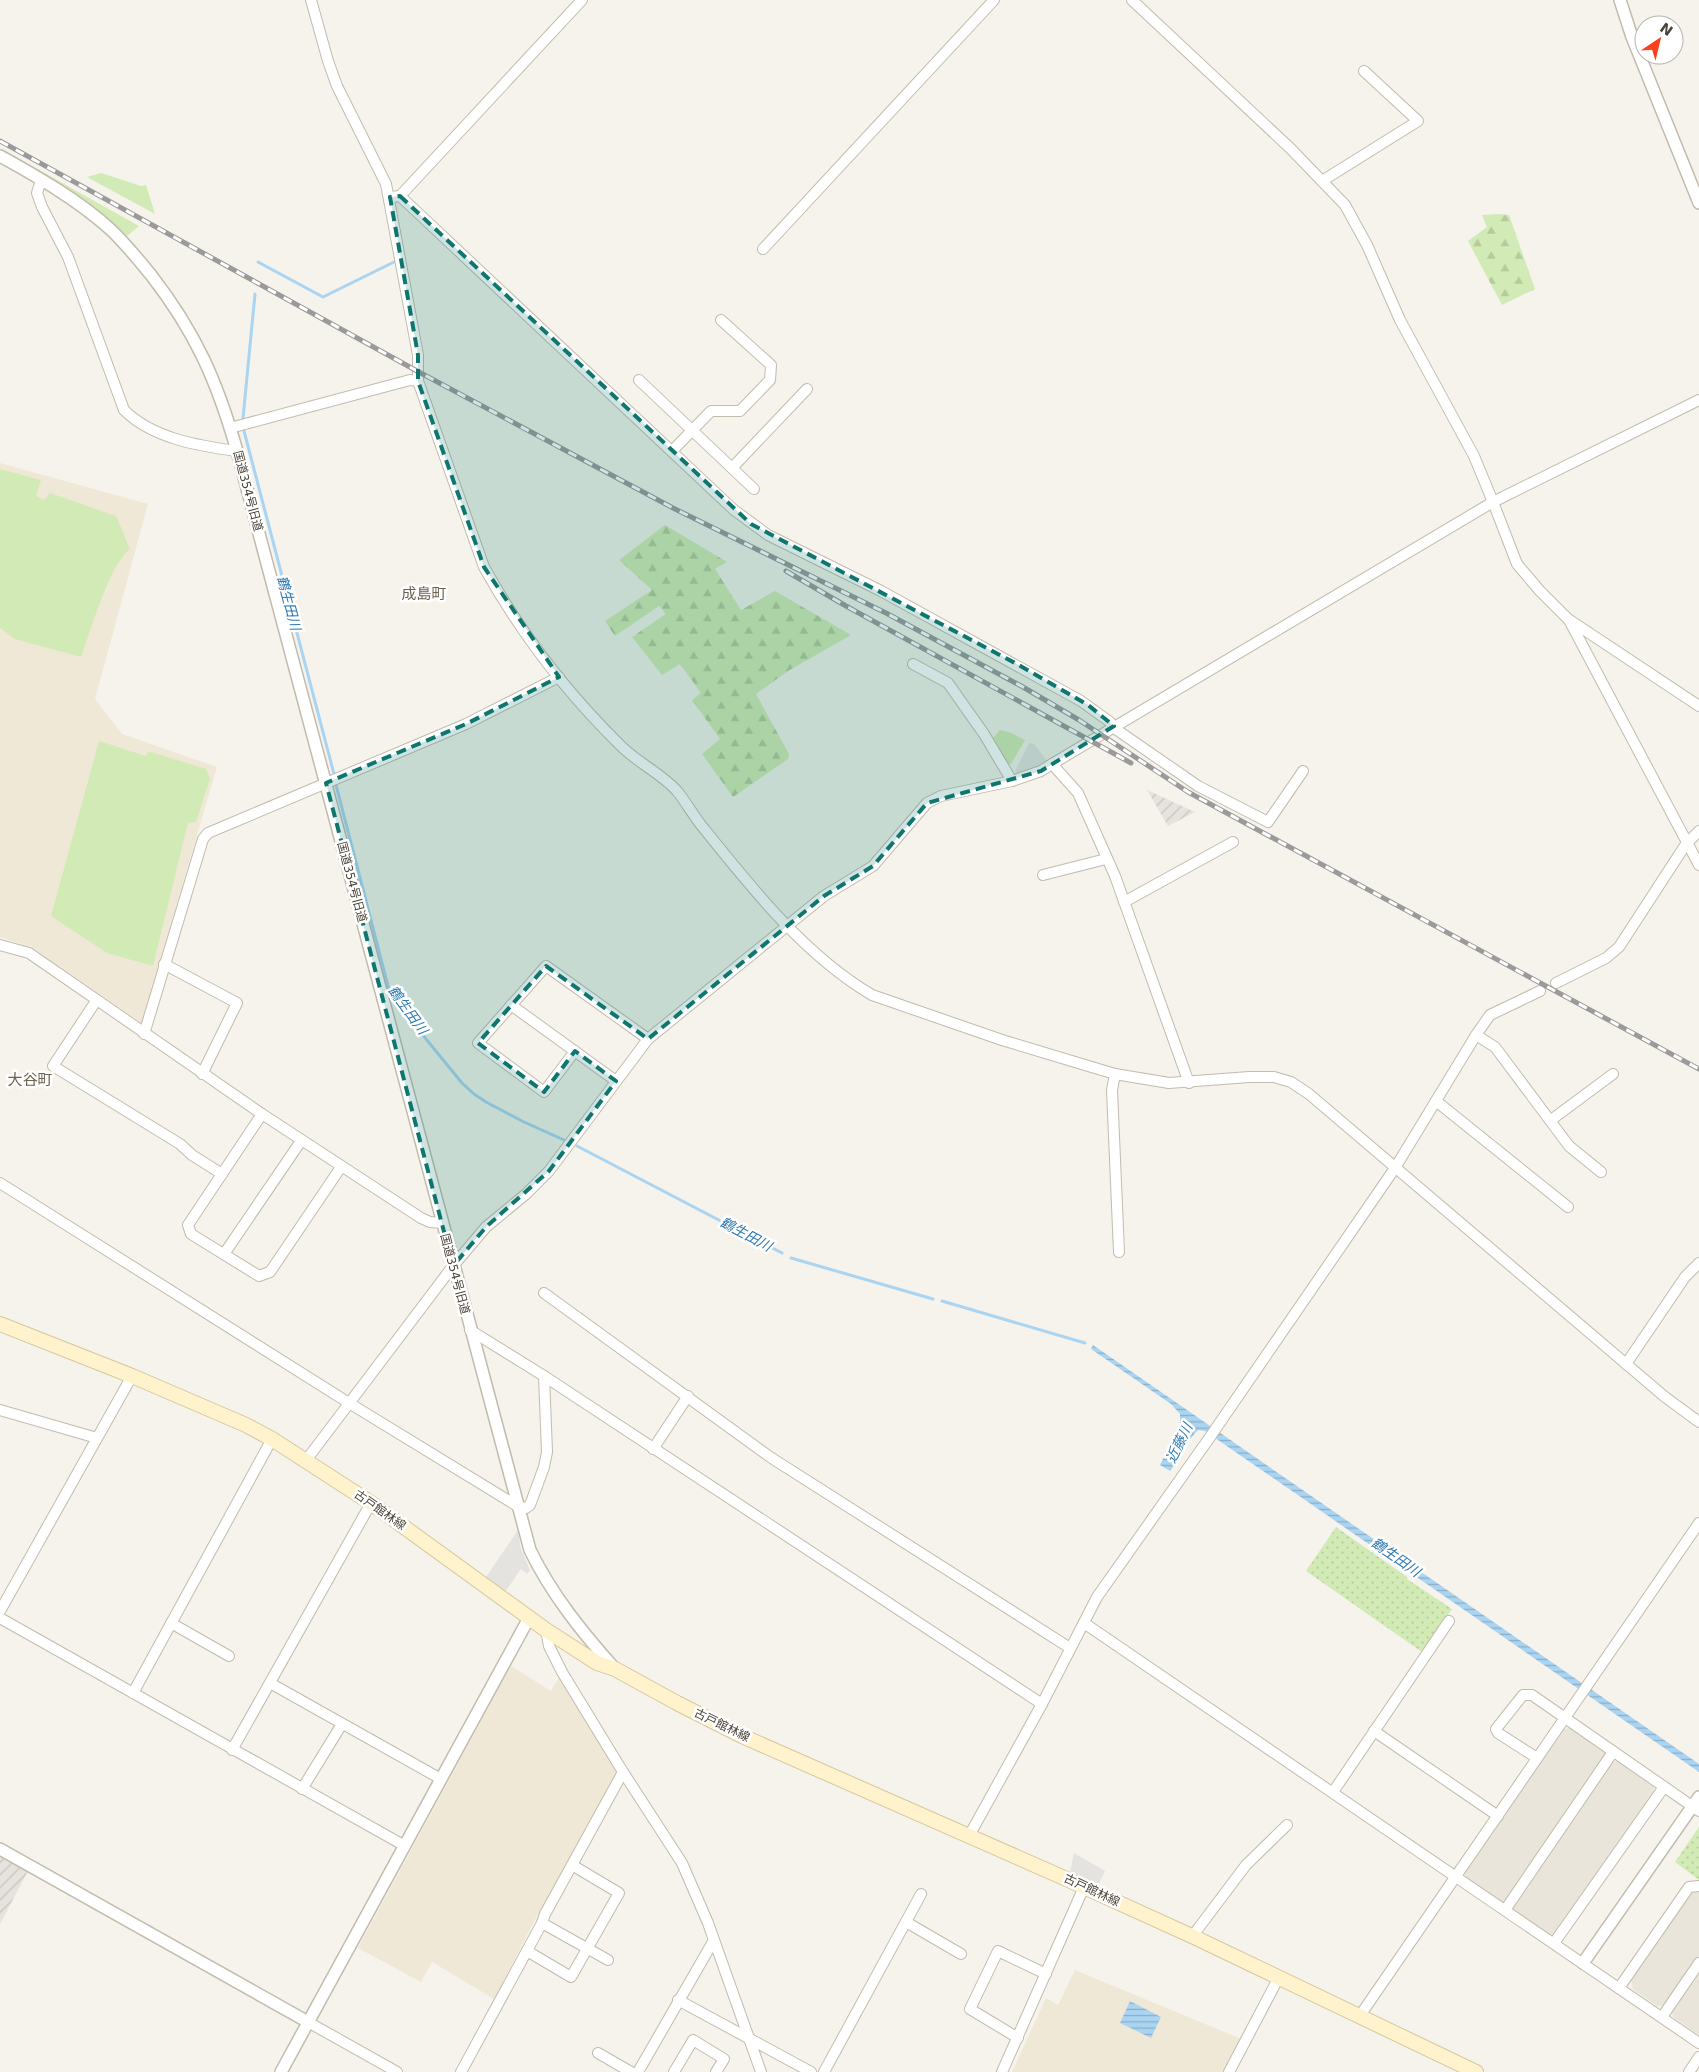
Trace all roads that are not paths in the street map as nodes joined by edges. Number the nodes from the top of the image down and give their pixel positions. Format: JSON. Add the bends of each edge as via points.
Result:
{"nodes":[{"id":1,"x":311,"y":0,"type":"edge"},
{"id":2,"x":582,"y":0,"type":"edge"},
{"id":3,"x":994,"y":0,"type":"edge"},
{"id":4,"x":1132,"y":0,"type":"edge"},
{"id":5,"x":1620,"y":0,"type":"edge"},
{"id":6,"x":1364,"y":71,"type":"dead end"},
{"id":7,"x":0,"y":156,"type":"edge"},
{"id":8,"x":41,"y":180,"type":"junction"},
{"id":9,"x":1322,"y":181,"type":"junction"},
{"id":10,"x":395,"y":197,"type":"junction"},
{"id":11,"x":1699,"y":203,"type":"edge"},
{"id":12,"x":763,"y":249,"type":"dead end"},
{"id":13,"x":721,"y":320,"type":"dead end"},
{"id":14,"x":639,"y":380,"type":"dead end"},
{"id":15,"x":418,"y":381,"type":"junction"},
{"id":16,"x":807,"y":390,"type":"dead end"},
{"id":17,"x":1699,"y":400,"type":"edge"},
{"id":18,"x":230,"y":428,"type":"junction"},
{"id":19,"x":692,"y":430,"type":"junction"},
{"id":20,"x":237,"y":451,"type":"junction"},
{"id":21,"x":672,"y":451,"type":"junction"},
{"id":22,"x":732,"y":468,"type":"junction"},
{"id":23,"x":754,"y":489,"type":"dead end"},
{"id":24,"x":1493,"y":502,"type":"junction"},
{"id":25,"x":1568,"y":619,"type":"junction"},
{"id":26,"x":913,"y":664,"type":"dead end"},
{"id":27,"x":559,"y":677,"type":"junction"},
{"id":28,"x":1699,"y":706,"type":"edge"},
{"id":29,"x":1114,"y":726,"type":"junction"},
{"id":30,"x":1052,"y":764,"type":"junction"},
{"id":31,"x":1303,"y":771,"type":"dead end"},
{"id":32,"x":1012,"y":781,"type":"junction"},
{"id":33,"x":326,"y":783,"type":"junction"},
{"id":34,"x":1699,"y":831,"type":"edge"},
{"id":35,"x":1233,"y":842,"type":"dead end"},
{"id":36,"x":1686,"y":844,"type":"junction"},
{"id":37,"x":1106,"y":858,"type":"junction"},
{"id":38,"x":1699,"y":865,"type":"edge"},
{"id":39,"x":1042,"y":875,"type":"dead end"},
{"id":40,"x":1124,"y":902,"type":"junction"},
{"id":41,"x":785,"y":926,"type":"junction"},
{"id":42,"x":0,"y":945,"type":"edge"},
{"id":43,"x":164,"y":964,"type":"junction"},
{"id":44,"x":1556,"y":982,"type":"dead end"},
{"id":45,"x":1540,"y":992,"type":"dead end"},
{"id":46,"x":96,"y":1001,"type":"junction"},
{"id":47,"x":511,"y":1005,"type":"junction"},
{"id":48,"x":144,"y":1034,"type":"junction"},
{"id":49,"x":1476,"y":1035,"type":"junction"},
{"id":50,"x":648,"y":1039,"type":"junction"},
{"id":51,"x":575,"y":1051,"type":"junction"},
{"id":52,"x":202,"y":1074,"type":"junction"},
{"id":53,"x":1115,"y":1074,"type":"junction"},
{"id":54,"x":1613,"y":1074,"type":"dead end"},
{"id":55,"x":616,"y":1081,"type":"junction"},
{"id":56,"x":1189,"y":1083,"type":"junction"},
{"id":57,"x":1436,"y":1101,"type":"junction"},
{"id":58,"x":262,"y":1114,"type":"junction"},
{"id":59,"x":1551,"y":1120,"type":"junction"},
{"id":60,"x":301,"y":1141,"type":"junction"},
{"id":61,"x":341,"y":1167,"type":"junction"},
{"id":62,"x":1395,"y":1168,"type":"junction"},
{"id":63,"x":1601,"y":1172,"type":"dead end"},
{"id":64,"x":222,"y":1174,"type":"junction"},
{"id":65,"x":0,"y":1183,"type":"edge"},
{"id":66,"x":1568,"y":1207,"type":"dead end"},
{"id":67,"x":442,"y":1223,"type":"junction"},
{"id":68,"x":1119,"y":1252,"type":"dead end"},
{"id":69,"x":224,"y":1254,"type":"junction"},
{"id":70,"x":1699,"y":1263,"type":"edge"},
{"id":71,"x":454,"y":1266,"type":"junction"},
{"id":72,"x":544,"y":1293,"type":"dead end"},
{"id":73,"x":0,"y":1324,"type":"edge"},
{"id":74,"x":470,"y":1330,"type":"junction"},
{"id":75,"x":1626,"y":1364,"type":"junction"},
{"id":76,"x":132,"y":1376,"type":"junction"},
{"id":77,"x":544,"y":1376,"type":"junction"},
{"id":78,"x":688,"y":1396,"type":"junction"},
{"id":79,"x":349,"y":1403,"type":"junction"},
{"id":80,"x":0,"y":1410,"type":"edge"},
{"id":81,"x":1699,"y":1422,"type":"edge"},
{"id":82,"x":97,"y":1438,"type":"junction"},
{"id":83,"x":272,"y":1439,"type":"junction"},
{"id":84,"x":653,"y":1449,"type":"junction"},
{"id":85,"x":306,"y":1459,"type":"junction"},
{"id":86,"x":371,"y":1503,"type":"junction"},
{"id":87,"x":519,"y":1507,"type":"junction"},
{"id":88,"x":1699,"y":1523,"type":"edge"},
{"id":89,"x":0,"y":1611,"type":"edge"},
{"id":90,"x":0,"y":1618,"type":"edge"},
{"id":91,"x":529,"y":1618,"type":"junction"},
{"id":92,"x":1449,"y":1622,"type":"dead end"},
{"id":93,"x":171,"y":1623,"type":"junction"},
{"id":94,"x":1084,"y":1623,"type":"junction"},
{"id":95,"x":546,"y":1630,"type":"junction"},
{"id":96,"x":1070,"y":1648,"type":"junction"},
{"id":97,"x":229,"y":1656,"type":"dead end"},
{"id":98,"x":615,"y":1669,"type":"junction"},
{"id":99,"x":270,"y":1683,"type":"junction"},
{"id":100,"x":133,"y":1693,"type":"junction"},
{"id":101,"x":1042,"y":1704,"type":"junction"},
{"id":102,"x":1565,"y":1718,"type":"junction"},
{"id":103,"x":342,"y":1724,"type":"junction"},
{"id":104,"x":1374,"y":1731,"type":"junction"},
{"id":105,"x":232,"y":1750,"type":"junction"},
{"id":106,"x":1613,"y":1752,"type":"junction"},
{"id":107,"x":1537,"y":1758,"type":"junction"},
{"id":108,"x":623,"y":1772,"type":"junction"},
{"id":109,"x":441,"y":1779,"type":"junction"},
{"id":110,"x":1664,"y":1786,"type":"junction"},
{"id":111,"x":302,"y":1789,"type":"junction"},
{"id":112,"x":1333,"y":1792,"type":"junction"},
{"id":113,"x":1697,"y":1805,"type":"edge"},
{"id":114,"x":1498,"y":1816,"type":"junction"},
{"id":115,"x":1287,"y":1825,"type":"dead end"},
{"id":116,"x":969,"y":1836,"type":"junction"},
{"id":117,"x":405,"y":1846,"type":"junction"},
{"id":118,"x":0,"y":1849,"type":"edge"},
{"id":119,"x":572,"y":1865,"type":"junction"},
{"id":120,"x":1456,"y":1878,"type":"junction"},
{"id":121,"x":1699,"y":1886,"type":"edge"},
{"id":122,"x":1084,"y":1887,"type":"junction"},
{"id":123,"x":921,"y":1894,"type":"dead end"},
{"id":124,"x":1504,"y":1910,"type":"junction"},
{"id":125,"x":906,"y":1922,"type":"junction"},
{"id":126,"x":542,"y":1923,"type":"junction"},
{"id":127,"x":1194,"y":1937,"type":"junction"},
{"id":128,"x":714,"y":1940,"type":"junction"},
{"id":129,"x":1554,"y":1943,"type":"junction"},
{"id":130,"x":587,"y":1948,"type":"junction"},
{"id":131,"x":527,"y":1951,"type":"junction"},
{"id":132,"x":961,"y":1954,"type":"dead end"},
{"id":133,"x":608,"y":1960,"type":"dead end"},
{"id":134,"x":1583,"y":1963,"type":"junction"},
{"id":135,"x":1699,"y":1963,"type":"edge"},
{"id":136,"x":1046,"y":1974,"type":"junction"},
{"id":137,"x":1279,"y":1977,"type":"junction"},
{"id":138,"x":1619,"y":1988,"type":"junction"},
{"id":139,"x":678,"y":2000,"type":"junction"},
{"id":140,"x":1358,"y":2017,"type":"junction"},
{"id":141,"x":1662,"y":2017,"type":"junction"},
{"id":142,"x":308,"y":2022,"type":"junction"},
{"id":143,"x":1018,"y":2038,"type":"junction"},
{"id":144,"x":749,"y":2040,"type":"junction"},
{"id":145,"x":1699,"y":2043,"type":"edge"},
{"id":146,"x":598,"y":2053,"type":"dead end"},
{"id":147,"x":1699,"y":2057,"type":"edge"},
{"id":148,"x":758,"y":2070,"type":"edge"},
{"id":149,"x":280,"y":2072,"type":"edge"},
{"id":150,"x":397,"y":2072,"type":"edge"},
{"id":151,"x":461,"y":2072,"type":"edge"},
{"id":152,"x":632,"y":2072,"type":"edge"},
{"id":153,"x":638,"y":2072,"type":"edge"},
{"id":154,"x":674,"y":2072,"type":"edge"},
{"id":155,"x":716,"y":2072,"type":"edge"},
{"id":156,"x":811,"y":2072,"type":"edge"},
{"id":157,"x":824,"y":2072,"type":"edge"},
{"id":158,"x":1002,"y":2072,"type":"edge"},
{"id":159,"x":1229,"y":2072,"type":"edge"},
{"id":160,"x":1476,"y":2072,"type":"edge"},
{"id":161,"x":1689,"y":2072,"type":"edge"}],
"edges":[{"from":1,"to":10,"type":"street","via":[[337,86]]},
{"from":2,"to":10,"type":"street"},
{"from":3,"to":12,"type":"street"},
{"from":4,"to":9,"type":"street"},
{"from":5,"to":11,"type":"street"},
{"from":6,"to":9,"type":"street","via":[[1418,120]]},
{"from":7,"to":8,"type":"street","name":"国道354号旧道"},
{"from":8,"to":18,"type":"street","name":"国道354号旧道","via":[[111,230],[160,288],[186,324],[202,354]]},
{"from":8,"to":20,"type":"street","via":[[37,193],[39,200],[68,257],[124,410],[136,422],[168,436],[198,446]]},
{"from":9,"to":24,"type":"street","via":[[1352,216],[1400,320],[1474,456]]},
{"from":10,"to":15,"type":"street","via":[[418,355]]},
{"from":10,"to":21,"type":"street"},
{"from":13,"to":19,"type":"street","via":[[771,365],[770,380],[740,411],[710,410]]},
{"from":14,"to":19,"type":"street"},
{"from":15,"to":18,"type":"street","via":[[410,380]]},
{"from":15,"to":27,"type":"street","via":[[484,567]]},
{"from":16,"to":22,"type":"street"},
{"from":17,"to":24,"type":"street"},
{"from":18,"to":20,"type":"street","name":"国道354号旧道"},
{"from":19,"to":21,"type":"street"},
{"from":19,"to":22,"type":"street"},
{"from":20,"to":33,"type":"street","name":"国道354号旧道"},
{"from":21,"to":29,"type":"street","via":[[734,510],[768,536],[881,591],[1017,664],[1088,705]]},
{"from":22,"to":23,"type":"street"},
{"from":24,"to":25,"type":"street","via":[[1517,564]]},
{"from":24,"to":29,"type":"street"},
{"from":25,"to":28,"type":"street"},
{"from":25,"to":36,"type":"street"},
{"from":26,"to":32,"type":"street","via":[[948,682]]},
{"from":27,"to":33,"type":"street","via":[[466,724]]},
{"from":27,"to":41,"type":"street","via":[[622,747],[676,790],[700,824]]},
{"from":29,"to":30,"type":"street"},
{"from":29,"to":31,"type":"street","via":[[1198,786],[1268,822]]},
{"from":30,"to":32,"type":"street","via":[[1042,771]]},
{"from":30,"to":37,"type":"street","via":[[1078,793]]},
{"from":32,"to":41,"type":"street","via":[[941,796],[927,803],[873,866],[824,896]]},
{"from":33,"to":43,"type":"street","via":[[208,833],[203,839]]},
{"from":33,"to":67,"type":"street","name":"国道354号旧道"},
{"from":34,"to":36,"type":"street"},
{"from":35,"to":40,"type":"street"},
{"from":36,"to":38,"type":"street"},
{"from":36,"to":44,"type":"street","via":[[1619,947],[1606,958]]},
{"from":37,"to":39,"type":"street"},
{"from":37,"to":40,"type":"street"},
{"from":40,"to":56,"type":"street"},
{"from":41,"to":50,"type":"street"},
{"from":41,"to":53,"type":"street","via":[[858,987],[872,994],[1002,1040]]},
{"from":42,"to":46,"type":"street","via":[[29,953]]},
{"from":43,"to":48,"type":"street"},
{"from":43,"to":52,"type":"street","via":[[237,1003]]},
{"from":45,"to":49,"type":"street","via":[[1490,1015]]},
{"from":46,"to":48,"type":"street"},
{"from":46,"to":64,"type":"street","via":[[53,1066],[180,1144]]},
{"from":47,"to":50,"type":"street","via":[[546,966]]},
{"from":47,"to":51,"type":"street"},
{"from":47,"to":51,"type":"street","via":[[478,1043],[544,1092]]},
{"from":48,"to":52,"type":"street"},
{"from":49,"to":57,"type":"street"},
{"from":49,"to":59,"type":"street","via":[[1496,1048]]},
{"from":50,"to":55,"type":"street"},
{"from":51,"to":55,"type":"street"},
{"from":52,"to":58,"type":"street"},
{"from":53,"to":56,"type":"street","via":[[1151,1081]]},
{"from":53,"to":68,"type":"street","via":[[1112,1090]]},
{"from":54,"to":59,"type":"street"},
{"from":55,"to":71,"type":"street","via":[[549,1171],[486,1227]]},
{"from":56,"to":62,"type":"street","via":[[1249,1077],[1274,1077],[1292,1082]]},
{"from":57,"to":62,"type":"street"},
{"from":57,"to":66,"type":"street"},
{"from":58,"to":60,"type":"street"},
{"from":58,"to":64,"type":"street"},
{"from":59,"to":63,"type":"street","via":[[1569,1146]]},
{"from":60,"to":61,"type":"street"},
{"from":60,"to":69,"type":"street"},
{"from":61,"to":67,"type":"street","via":[[421,1218]]},
{"from":61,"to":69,"type":"street","via":[[270,1272],[259,1276]]},
{"from":62,"to":75,"type":"street"},
{"from":62,"to":94,"type":"street","via":[[1097,1597]]},
{"from":64,"to":69,"type":"street","via":[[188,1225],[191,1234]]},
{"from":65,"to":79,"type":"street"},
{"from":67,"to":71,"type":"street","name":"国道354号旧道"},
{"from":70,"to":75,"type":"street","via":[[1685,1277]]},
{"from":71,"to":74,"type":"street","name":"国道354号旧道"},
{"from":71,"to":79,"type":"street"},
{"from":72,"to":78,"type":"street"},
{"from":73,"to":76,"type":"main road","name":"古戸館林線"},
{"from":74,"to":77,"type":"street"},
{"from":74,"to":87,"type":"street","name":"国道354号旧道"},
{"from":75,"to":81,"type":"street"},
{"from":76,"to":82,"type":"street"},
{"from":76,"to":83,"type":"main road","name":"古戸館林線"},
{"from":77,"to":84,"type":"street"},
{"from":77,"to":87,"type":"street","via":[[547,1452],[530,1505]]},
{"from":78,"to":84,"type":"street"},
{"from":78,"to":96,"type":"street","via":[[770,1457]]},
{"from":79,"to":85,"type":"street"},
{"from":79,"to":87,"type":"street"},
{"from":80,"to":82,"type":"street"},
{"from":82,"to":89,"type":"street"},
{"from":83,"to":85,"type":"main road","name":"古戸館林線"},
{"from":83,"to":93,"type":"street"},
{"from":84,"to":101,"type":"street"},
{"from":85,"to":86,"type":"main road","name":"古戸館林線"},
{"from":86,"to":91,"type":"main road","name":"古戸館林線"},
{"from":86,"to":99,"type":"street"},
{"from":87,"to":98,"type":"street","name":"国道354号旧道","via":[[530,1550],[551,1590]]},
{"from":88,"to":102,"type":"street"},
{"from":90,"to":100,"type":"street"},
{"from":91,"to":95,"type":"main road","name":"古戸館林線"},
{"from":91,"to":109,"type":"street"},
{"from":92,"to":104,"type":"street"},
{"from":93,"to":97,"type":"street"},
{"from":93,"to":100,"type":"street"},
{"from":94,"to":96,"type":"street"},
{"from":94,"to":112,"type":"street"},
{"from":95,"to":98,"type":"main road","name":"古戸館林線","via":[[597,1663]]},
{"from":95,"to":108,"type":"street","via":[[549,1646],[562,1672]]},
{"from":96,"to":101,"type":"street"},
{"from":98,"to":116,"type":"main road","name":"古戸館林線","via":[[742,1736]]},
{"from":99,"to":103,"type":"street"},
{"from":99,"to":105,"type":"street"},
{"from":100,"to":105,"type":"street"},
{"from":101,"to":116,"type":"street"},
{"from":102,"to":106,"type":"street"},
{"from":102,"to":107,"type":"street"},
{"from":102,"to":107,"type":"street","via":[[1532,1695],[1523,1694],[1496,1729]]},
{"from":103,"to":109,"type":"street"},
{"from":103,"to":111,"type":"street"},
{"from":104,"to":112,"type":"street"},
{"from":104,"to":114,"type":"street"},
{"from":105,"to":111,"type":"street"},
{"from":106,"to":110,"type":"street"},
{"from":106,"to":124,"type":"street"},
{"from":107,"to":114,"type":"street"},
{"from":108,"to":119,"type":"street"},
{"from":108,"to":128,"type":"street","via":[[682,1863]]},
{"from":109,"to":117,"type":"street"},
{"from":110,"to":113,"type":"street"},
{"from":110,"to":129,"type":"street"},
{"from":111,"to":117,"type":"street"},
{"from":112,"to":120,"type":"street"},
{"from":113,"to":134,"type":"street"},
{"from":114,"to":120,"type":"street"},
{"from":115,"to":127,"type":"street","via":[[1246,1865]]},
{"from":116,"to":122,"type":"main road","name":"古戸館林線"},
{"from":117,"to":142,"type":"street"},
{"from":118,"to":142,"type":"street"},
{"from":119,"to":126,"type":"street"},
{"from":119,"to":130,"type":"street","via":[[619,1893]]},
{"from":120,"to":124,"type":"street"},
{"from":120,"to":140,"type":"street","via":[[1450,1882]]},
{"from":121,"to":138,"type":"street","via":[[1689,1887]]},
{"from":122,"to":127,"type":"main road","name":"古戸館林線"},
{"from":122,"to":136,"type":"street"},
{"from":123,"to":125,"type":"street"},
{"from":124,"to":129,"type":"street"},
{"from":125,"to":132,"type":"street"},
{"from":125,"to":157,"type":"street"},
{"from":126,"to":130,"type":"street"},
{"from":126,"to":131,"type":"street"},
{"from":127,"to":137,"type":"main road","name":"古戸館林線"},
{"from":128,"to":139,"type":"street"},
{"from":128,"to":144,"type":"street"},
{"from":129,"to":134,"type":"street"},
{"from":130,"to":131,"type":"street","via":[[571,1976]]},
{"from":130,"to":133,"type":"street"},
{"from":131,"to":151,"type":"street"},
{"from":134,"to":138,"type":"street"},
{"from":135,"to":141,"type":"street"},
{"from":136,"to":143,"type":"street"},
{"from":136,"to":143,"type":"street","via":[[998,1951],[970,2009]]},
{"from":137,"to":140,"type":"main road","name":"古戸館林線"},
{"from":137,"to":159,"type":"street"},
{"from":138,"to":141,"type":"street"},
{"from":139,"to":144,"type":"street"},
{"from":139,"to":153,"type":"street"},
{"from":140,"to":160,"type":"main road","name":"古戸館林線"},
{"from":141,"to":145,"type":"street"},
{"from":142,"to":149,"type":"street"},
{"from":142,"to":150,"type":"street"},
{"from":143,"to":158,"type":"street"},
{"from":144,"to":148,"type":"street"},
{"from":144,"to":156,"type":"street"},
{"from":146,"to":152,"type":"street"},
{"from":147,"to":161,"type":"street"},
{"from":154,"to":155,"type":"street","via":[[693,2040],[724,2059]]}]}
